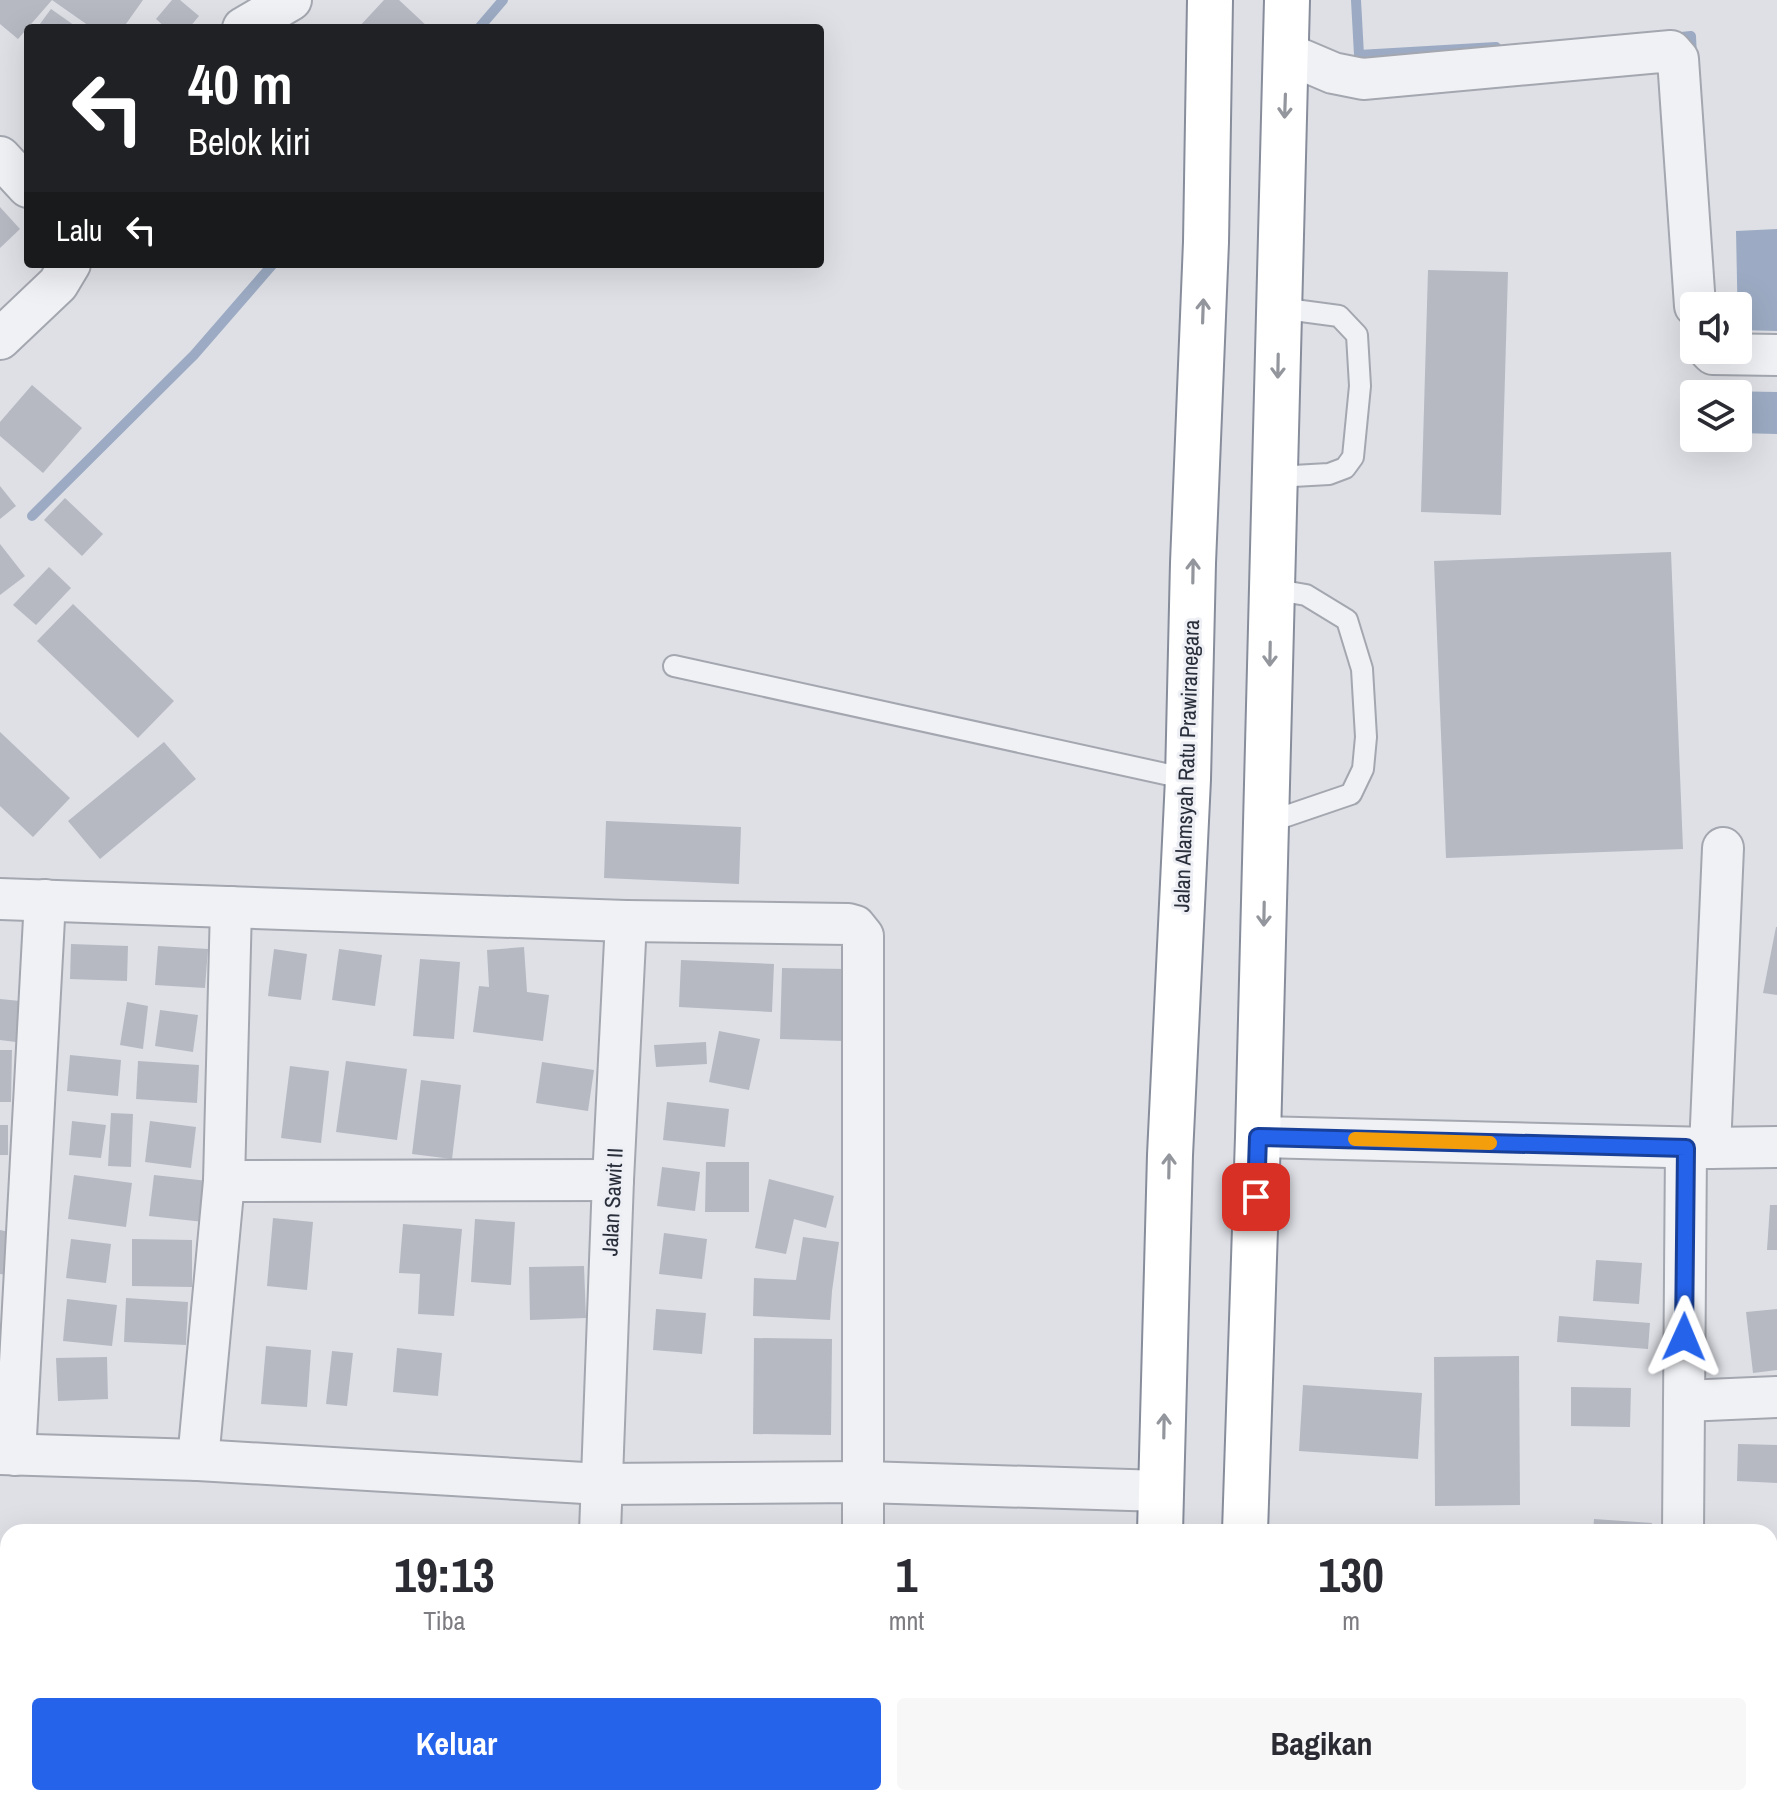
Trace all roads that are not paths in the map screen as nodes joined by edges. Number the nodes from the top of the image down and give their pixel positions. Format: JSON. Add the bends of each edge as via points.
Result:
{"nodes":[{"id":1,"x":291,"y":0,"type":"edge"},
{"id":2,"x":1210,"y":0,"type":"edge"},
{"id":3,"x":1287,"y":0,"type":"edge"},
{"id":4,"x":250,"y":24,"type":"edge"},
{"id":5,"x":1286,"y":53,"type":"junction"},
{"id":6,"x":68,"y":268,"type":"edge"},
{"id":7,"x":1694,"y":292,"type":"edge"},
{"id":8,"x":1279,"y":308,"type":"junction"},
{"id":9,"x":0,"y":339,"type":"edge"},
{"id":10,"x":1752,"y":355,"type":"edge"},
{"id":11,"x":1777,"y":355,"type":"edge"},
{"id":12,"x":1275,"y":477,"type":"junction"},
{"id":13,"x":1271,"y":589,"type":"junction"},
{"id":14,"x":674,"y":666,"type":"dead end"},
{"id":15,"x":1188,"y":779,"type":"junction"},
{"id":16,"x":1266,"y":823,"type":"junction"},
{"id":17,"x":1723,"y":848,"type":"dead end"},
{"id":18,"x":0,"y":899,"type":"edge"},
{"id":19,"x":45,"y":900,"type":"junction"},
{"id":20,"x":231,"y":907,"type":"junction"},
{"id":21,"x":626,"y":921,"type":"junction"},
{"id":22,"x":1258,"y":1137,"type":"junction"},
{"id":23,"x":1777,"y":1147,"type":"edge"},
{"id":24,"x":1698,"y":1148,"type":"junction"},
{"id":25,"x":613,"y":1180,"type":"junction"},
{"id":26,"x":224,"y":1181,"type":"junction"},
{"id":27,"x":1777,"y":1397,"type":"edge"},
{"id":28,"x":1684,"y":1401,"type":"junction"},
{"id":29,"x":7,"y":1454,"type":"edge"},
{"id":30,"x":198,"y":1460,"type":"junction"},
{"id":31,"x":864,"y":1482,"type":"junction"},
{"id":32,"x":601,"y":1484,"type":"junction"},
{"id":33,"x":1161,"y":1512,"type":"edge"},
{"id":34,"x":600,"y":1524,"type":"edge"},
{"id":35,"x":863,"y":1524,"type":"edge"},
{"id":36,"x":1245,"y":1524,"type":"edge"},
{"id":37,"x":1683,"y":1524,"type":"edge"}],
"edges":[{"from":1,"to":4,"type":"street"},
{"from":15,"to":2,"type":"highway","name":"Jalan Alamsyah Ratu Prawiranegara","one_way":true},
{"from":3,"to":5,"type":"highway"},
{"from":5,"to":7,"type":"street","via":[[1363,79],[1671,51],[1678,59]]},
{"from":5,"to":8,"type":"highway","one_way":true},
{"from":6,"to":9,"type":"street","via":[[58,284]]},
{"from":8,"to":12,"type":"highway","one_way":true},
{"from":8,"to":12,"type":"lane","via":[[1339,316],[1357,335],[1360,386],[1353,457],[1345,468]]},
{"from":10,"to":11,"type":"street"},
{"from":12,"to":13,"type":"highway"},
{"from":13,"to":16,"type":"highway","one_way":true},
{"from":13,"to":16,"type":"lane","via":[[1306,595],[1347,620],[1362,669],[1366,737],[1363,769],[1351,794]]},
{"from":14,"to":15,"type":"lane"},
{"from":33,"to":15,"type":"highway","name":"Jalan Alamsyah Ratu Prawiranegara","one_way":true,"via":[[1170,1155]]},
{"from":16,"to":22,"type":"highway","one_way":true},
{"from":17,"to":24,"type":"street"},
{"from":18,"to":19,"type":"street"},
{"from":19,"to":20,"type":"street"},
{"from":19,"to":29,"type":"street"},
{"from":20,"to":21,"type":"street"},
{"from":20,"to":26,"type":"street"},
{"from":21,"to":25,"type":"street","name":"Jalan Sawit II"},
{"from":21,"to":31,"type":"street","via":[[848,924],[863,936]]},
{"from":22,"to":24,"type":"street"},
{"from":22,"to":36,"type":"highway"},
{"from":23,"to":24,"type":"street"},
{"from":24,"to":28,"type":"street"},
{"from":25,"to":26,"type":"street"},
{"from":25,"to":32,"type":"street","name":"Jalan Sawit II"},
{"from":26,"to":30,"type":"street"},
{"from":27,"to":28,"type":"street"},
{"from":28,"to":37,"type":"street"},
{"from":29,"to":30,"type":"street"},
{"from":30,"to":32,"type":"street"},
{"from":31,"to":32,"type":"street"},
{"from":31,"to":33,"type":"street"},
{"from":31,"to":35,"type":"street"},
{"from":32,"to":34,"type":"street","name":"Jalan Sawit II"}]}
